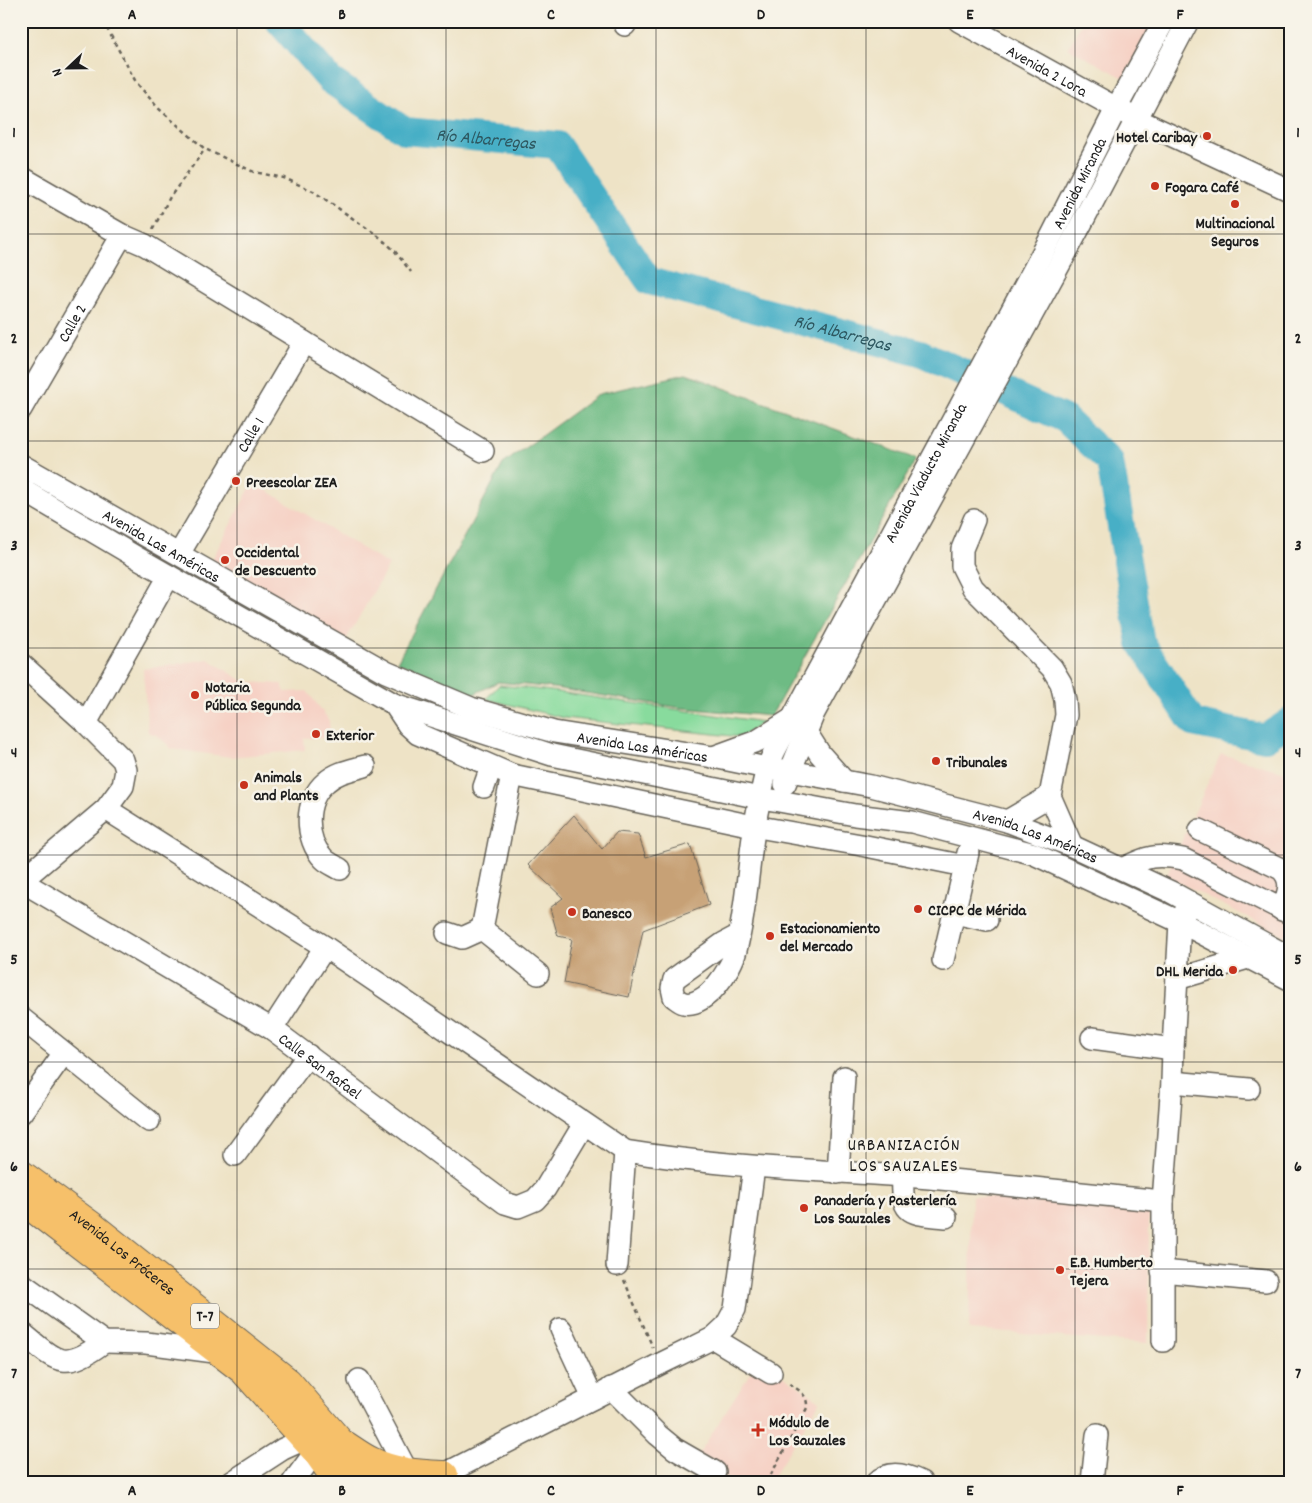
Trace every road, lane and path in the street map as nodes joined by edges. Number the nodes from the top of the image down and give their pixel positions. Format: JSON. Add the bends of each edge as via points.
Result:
{"nodes":[{"id":1,"x":103,"y":21,"type":"edge"},
{"id":2,"x":959,"y":21,"type":"edge"},
{"id":3,"x":1164,"y":21,"type":"edge"},
{"id":4,"x":1188,"y":21,"type":"edge"},
{"id":5,"x":1117,"y":108,"type":"junction"},
{"id":6,"x":1136,"y":118,"type":"junction"},
{"id":7,"x":205,"y":149,"type":"junction"},
{"id":8,"x":21,"y":177,"type":"edge"},
{"id":9,"x":1291,"y":191,"type":"edge"},
{"id":10,"x":122,"y":235,"type":"junction"},
{"id":11,"x":145,"y":245,"type":"junction"},
{"id":12,"x":1059,"y":245,"type":"junction"},
{"id":13,"x":411,"y":272,"type":"dead end"},
{"id":14,"x":304,"y":342,"type":"junction"},
{"id":15,"x":21,"y":409,"type":"edge"},
{"id":16,"x":483,"y":451,"type":"dead end"},
{"id":17,"x":21,"y":465,"type":"edge"},
{"id":18,"x":21,"y":488,"type":"edge"},
{"id":19,"x":974,"y":520,"type":"dead end"},
{"id":20,"x":179,"y":554,"type":"junction"},
{"id":21,"x":169,"y":576,"type":"junction"},
{"id":22,"x":21,"y":664,"type":"edge"},
{"id":23,"x":394,"y":704,"type":"junction"},
{"id":24,"x":803,"y":718,"type":"junction"},
{"id":25,"x":86,"y":723,"type":"junction"},
{"id":26,"x":545,"y":752,"type":"junction"},
{"id":27,"x":713,"y":757,"type":"junction"},
{"id":28,"x":365,"y":766,"type":"dead end"},
{"id":29,"x":491,"y":767,"type":"junction"},
{"id":30,"x":767,"y":768,"type":"junction"},
{"id":31,"x":790,"y":771,"type":"junction"},
{"id":32,"x":512,"y":776,"type":"junction"},
{"id":33,"x":537,"y":781,"type":"junction"},
{"id":34,"x":844,"y":781,"type":"junction"},
{"id":35,"x":484,"y":788,"type":"dead end"},
{"id":36,"x":1050,"y":796,"type":"junction"},
{"id":37,"x":769,"y":799,"type":"junction"},
{"id":38,"x":106,"y":809,"type":"junction"},
{"id":39,"x":865,"y":816,"type":"junction"},
{"id":40,"x":1007,"y":822,"type":"junction"},
{"id":41,"x":753,"y":826,"type":"junction"},
{"id":42,"x":1200,"y":830,"type":"dead end"},
{"id":43,"x":973,"y":839,"type":"junction"},
{"id":44,"x":861,"y":845,"type":"junction"},
{"id":45,"x":1072,"y":846,"type":"junction"},
{"id":46,"x":965,"y":866,"type":"junction"},
{"id":47,"x":340,"y":869,"type":"dead end"},
{"id":48,"x":1122,"y":869,"type":"junction"},
{"id":49,"x":21,"y":881,"type":"edge"},
{"id":50,"x":1189,"y":902,"type":"junction"},
{"id":51,"x":1286,"y":912,"type":"edge"},
{"id":52,"x":954,"y":913,"type":"junction"},
{"id":53,"x":987,"y":920,"type":"dead end"},
{"id":54,"x":1180,"y":922,"type":"junction"},
{"id":55,"x":482,"y":929,"type":"junction"},
{"id":56,"x":447,"y":933,"type":"dead end"},
{"id":57,"x":739,"y":935,"type":"dead end"},
{"id":58,"x":325,"y":947,"type":"junction"},
{"id":59,"x":1248,"y":958,"type":"junction"},
{"id":60,"x":1291,"y":958,"type":"edge"},
{"id":61,"x":943,"y":960,"type":"dead end"},
{"id":62,"x":538,"y":974,"type":"dead end"},
{"id":63,"x":1177,"y":979,"type":"junction"},
{"id":64,"x":1291,"y":980,"type":"edge"},
{"id":65,"x":21,"y":1018,"type":"edge"},
{"id":66,"x":272,"y":1030,"type":"junction"},
{"id":67,"x":1092,"y":1038,"type":"dead end"},
{"id":68,"x":1172,"y":1049,"type":"junction"},
{"id":69,"x":64,"y":1053,"type":"junction"},
{"id":70,"x":308,"y":1055,"type":"junction"},
{"id":71,"x":844,"y":1077,"type":"dead end"},
{"id":72,"x":1172,"y":1082,"type":"junction"},
{"id":73,"x":1249,"y":1089,"type":"dead end"},
{"id":74,"x":21,"y":1113,"type":"edge"},
{"id":75,"x":149,"y":1121,"type":"dead end"},
{"id":76,"x":584,"y":1124,"type":"junction"},
{"id":77,"x":625,"y":1151,"type":"junction"},
{"id":78,"x":235,"y":1155,"type":"dead end"},
{"id":79,"x":754,"y":1167,"type":"junction"},
{"id":80,"x":838,"y":1172,"type":"junction"},
{"id":81,"x":21,"y":1174,"type":"edge"},
{"id":82,"x":903,"y":1176,"type":"junction"},
{"id":83,"x":21,"y":1199,"type":"edge"},
{"id":84,"x":1163,"y":1201,"type":"junction"},
{"id":85,"x":946,"y":1217,"type":"dead end"},
{"id":86,"x":617,"y":1265,"type":"joint"},
{"id":87,"x":1162,"y":1271,"type":"junction"},
{"id":88,"x":1266,"y":1281,"type":"dead end"},
{"id":89,"x":21,"y":1283,"type":"edge"},
{"id":90,"x":561,"y":1329,"type":"dead end"},
{"id":91,"x":21,"y":1332,"type":"edge"},
{"id":92,"x":713,"y":1338,"type":"junction"},
{"id":93,"x":1163,"y":1341,"type":"dead end"},
{"id":94,"x":104,"y":1342,"type":"junction"},
{"id":95,"x":222,"y":1353,"type":"junction"},
{"id":96,"x":660,"y":1364,"type":"junction"},
{"id":97,"x":771,"y":1373,"type":"joint"},
{"id":98,"x":359,"y":1380,"type":"dead end"},
{"id":99,"x":602,"y":1393,"type":"junction"},
{"id":100,"x":1097,"y":1435,"type":"dead end"},
{"id":101,"x":321,"y":1444,"type":"junction"},
{"id":102,"x":715,"y":1472,"type":"dead end"},
{"id":103,"x":430,"y":1478,"type":"edge"},
{"id":104,"x":294,"y":1481,"type":"edge"},
{"id":105,"x":232,"y":1482,"type":"edge"},
{"id":106,"x":338,"y":1482,"type":"edge"},
{"id":107,"x":366,"y":1482,"type":"edge"},
{"id":108,"x":767,"y":1482,"type":"edge"},
{"id":109,"x":877,"y":1482,"type":"edge"},
{"id":110,"x":921,"y":1482,"type":"edge"},
{"id":111,"x":1092,"y":1482,"type":"edge"}],
"edges":[{"from":1,"to":7,"type":"path","via":[[136,82],[158,108]]},
{"from":2,"to":5,"type":"street","name":"Avenida 2 Lora"},
{"from":3,"to":5,"type":"street","name":"Avenida Miranda"},
{"from":4,"to":6,"type":"street","name":"Avenida Miranda"},
{"from":5,"to":6,"type":"street","name":"Avenida 2 Lora"},
{"from":5,"to":12,"type":"street","name":"Avenida Miranda"},
{"from":6,"to":9,"type":"street","name":"Avenida 2 Lora"},
{"from":6,"to":12,"type":"street","name":"Avenida Miranda"},
{"from":7,"to":11,"type":"path","via":[[170,198]]},
{"from":7,"to":13,"type":"path","via":[[254,172],[284,178],[313,191],[377,235]]},
{"from":8,"to":10,"type":"street"},
{"from":10,"to":11,"type":"street"},
{"from":10,"to":15,"type":"street","name":"Calle 2"},
{"from":11,"to":14,"type":"street"},
{"from":12,"to":24,"type":"street","name":"Avenida Viaducto Miranda"},
{"from":14,"to":16,"type":"street"},
{"from":14,"to":20,"type":"street","name":"Calle 1"},
{"from":17,"to":20,"type":"street","name":"Avenida Las Américas"},
{"from":18,"to":21,"type":"street","name":"Avenida Las Américas"},
{"from":19,"to":36,"type":"street","via":[[962,549],[962,566],[973,588],[1052,668],[1066,700]]},
{"from":20,"to":27,"type":"street","name":"Avenida Las Américas","via":[[386,672],[471,708],[554,732]]},
{"from":21,"to":23,"type":"street","name":"Avenida Las Américas"},
{"from":21,"to":25,"type":"street"},
{"from":22,"to":25,"type":"street"},
{"from":23,"to":26,"type":"street","name":"Avenida Las Américas"},
{"from":23,"to":29,"type":"street","via":[[418,734]]},
{"from":24,"to":27,"type":"street","via":[[757,741]]},
{"from":24,"to":30,"type":"street"},
{"from":24,"to":31,"type":"street"},
{"from":24,"to":34,"type":"street","via":[[820,754]]},
{"from":25,"to":38,"type":"street","via":[[123,760],[126,770],[123,786]]},
{"from":26,"to":33,"type":"street"},
{"from":26,"to":37,"type":"street","name":"Avenida Las Américas"},
{"from":27,"to":30,"type":"street","name":"Avenida Las Américas"},
{"from":28,"to":47,"type":"street","via":[[341,772],[325,782],[314,796],[309,815],[311,838],[325,860]]},
{"from":29,"to":32,"type":"street"},
{"from":29,"to":35,"type":"street"},
{"from":30,"to":31,"type":"street","name":"Avenida Las Américas"},
{"from":30,"to":37,"type":"street"},
{"from":31,"to":34,"type":"street","name":"Avenida Las Américas"},
{"from":31,"to":37,"type":"street"},
{"from":32,"to":33,"type":"street"},
{"from":32,"to":55,"type":"street"},
{"from":33,"to":41,"type":"street"},
{"from":34,"to":40,"type":"street","name":"Avenida Las Américas"},
{"from":36,"to":40,"type":"street"},
{"from":36,"to":45,"type":"street"},
{"from":37,"to":39,"type":"street","name":"Avenida Las Américas"},
{"from":37,"to":41,"type":"street"},
{"from":38,"to":49,"type":"street"},
{"from":38,"to":58,"type":"street"},
{"from":39,"to":43,"type":"street","name":"Avenida Las Américas","via":[[912,822]]},
{"from":39,"to":44,"type":"street"},
{"from":40,"to":45,"type":"street","name":"Avenida Las Américas"},
{"from":41,"to":44,"type":"street"},
{"from":41,"to":57,"type":"street"},
{"from":42,"to":51,"type":"street","via":[[1280,868],[1288,875]]},
{"from":43,"to":46,"type":"street"},
{"from":43,"to":54,"type":"street","name":"Avenida Las Américas","via":[[1034,854]]},
{"from":44,"to":46,"type":"street"},
{"from":45,"to":48,"type":"street","name":"Avenida Las Américas"},
{"from":46,"to":52,"type":"street"},
{"from":48,"to":50,"type":"street","name":"Avenida Las Américas"},
{"from":48,"to":51,"type":"street","via":[[1144,858],[1164,855],[1183,859]]},
{"from":49,"to":66,"type":"street","name":"Calle San Rafael"},
{"from":50,"to":54,"type":"street"},
{"from":50,"to":60,"type":"street","name":"Avenida Las Américas"},
{"from":52,"to":53,"type":"street"},
{"from":52,"to":61,"type":"street"},
{"from":54,"to":59,"type":"street","name":"Avenida Las Américas"},
{"from":54,"to":63,"type":"street"},
{"from":55,"to":56,"type":"street","via":[[462,938]]},
{"from":55,"to":62,"type":"street"},
{"from":58,"to":66,"type":"street"},
{"from":58,"to":76,"type":"street"},
{"from":59,"to":63,"type":"street"},
{"from":59,"to":64,"type":"street","name":"Avenida Las Américas"},
{"from":63,"to":68,"type":"street"},
{"from":65,"to":69,"type":"street"},
{"from":66,"to":70,"type":"street","name":"Calle San Rafael"},
{"from":67,"to":68,"type":"street"},
{"from":68,"to":72,"type":"street"},
{"from":69,"to":74,"type":"street"},
{"from":69,"to":75,"type":"street"},
{"from":70,"to":76,"type":"street","name":"Calle San Rafael","via":[[505,1203],[518,1207],[535,1200],[545,1189]]},
{"from":70,"to":78,"type":"street"},
{"from":71,"to":80,"type":"street"},
{"from":72,"to":73,"type":"street"},
{"from":72,"to":84,"type":"street"},
{"from":76,"to":77,"type":"street"},
{"from":77,"to":79,"type":"street"},
{"from":77,"to":86,"type":"street"},
{"from":79,"to":80,"type":"street"},
{"from":79,"to":92,"type":"street","via":[[735,1309],[726,1326]]},
{"from":80,"to":82,"type":"street"},
{"from":81,"to":101,"type":"highway","name":"Avenida Los Próceres","number":"T-7","via":[[100,1232],[288,1382]]},
{"from":82,"to":84,"type":"street"},
{"from":82,"to":85,"type":"street","via":[[905,1206],[913,1213]]},
{"from":83,"to":95,"type":"highway","name":"Avenida Los Próceres","number":"T-7"},
{"from":84,"to":87,"type":"street"},
{"from":86,"to":96,"type":"path"},
{"from":87,"to":88,"type":"street"},
{"from":87,"to":93,"type":"street"},
{"from":89,"to":94,"type":"street"},
{"from":90,"to":99,"type":"street"},
{"from":91,"to":94,"type":"street","via":[[52,1357],[67,1362],[86,1355]]},
{"from":92,"to":96,"type":"street"},
{"from":92,"to":97,"type":"street"},
{"from":94,"to":95,"type":"street","via":[[146,1343]]},
{"from":95,"to":101,"type":"highway","name":"Avenida Los Próceres","number":"T-7"},
{"from":96,"to":99,"type":"street"},
{"from":97,"to":108,"type":"path","via":[[804,1393],[808,1400],[807,1408]]},
{"from":98,"to":103,"type":"street"},
{"from":99,"to":102,"type":"street","via":[[675,1449]]},
{"from":99,"to":103,"type":"street"},
{"from":100,"to":111,"type":"street"},
{"from":101,"to":103,"type":"highway","number":"T-7"},
{"from":101,"to":104,"type":"street"},
{"from":101,"to":105,"type":"street","via":[[283,1449]]},
{"from":101,"to":106,"type":"highway","name":"Avenida Los Próceres","number":"T-7"},
{"from":101,"to":107,"type":"highway","name":"Avenida Los Próceres","number":"T-7"},
{"from":109,"to":110,"type":"street","via":[[895,1474]]}]}
